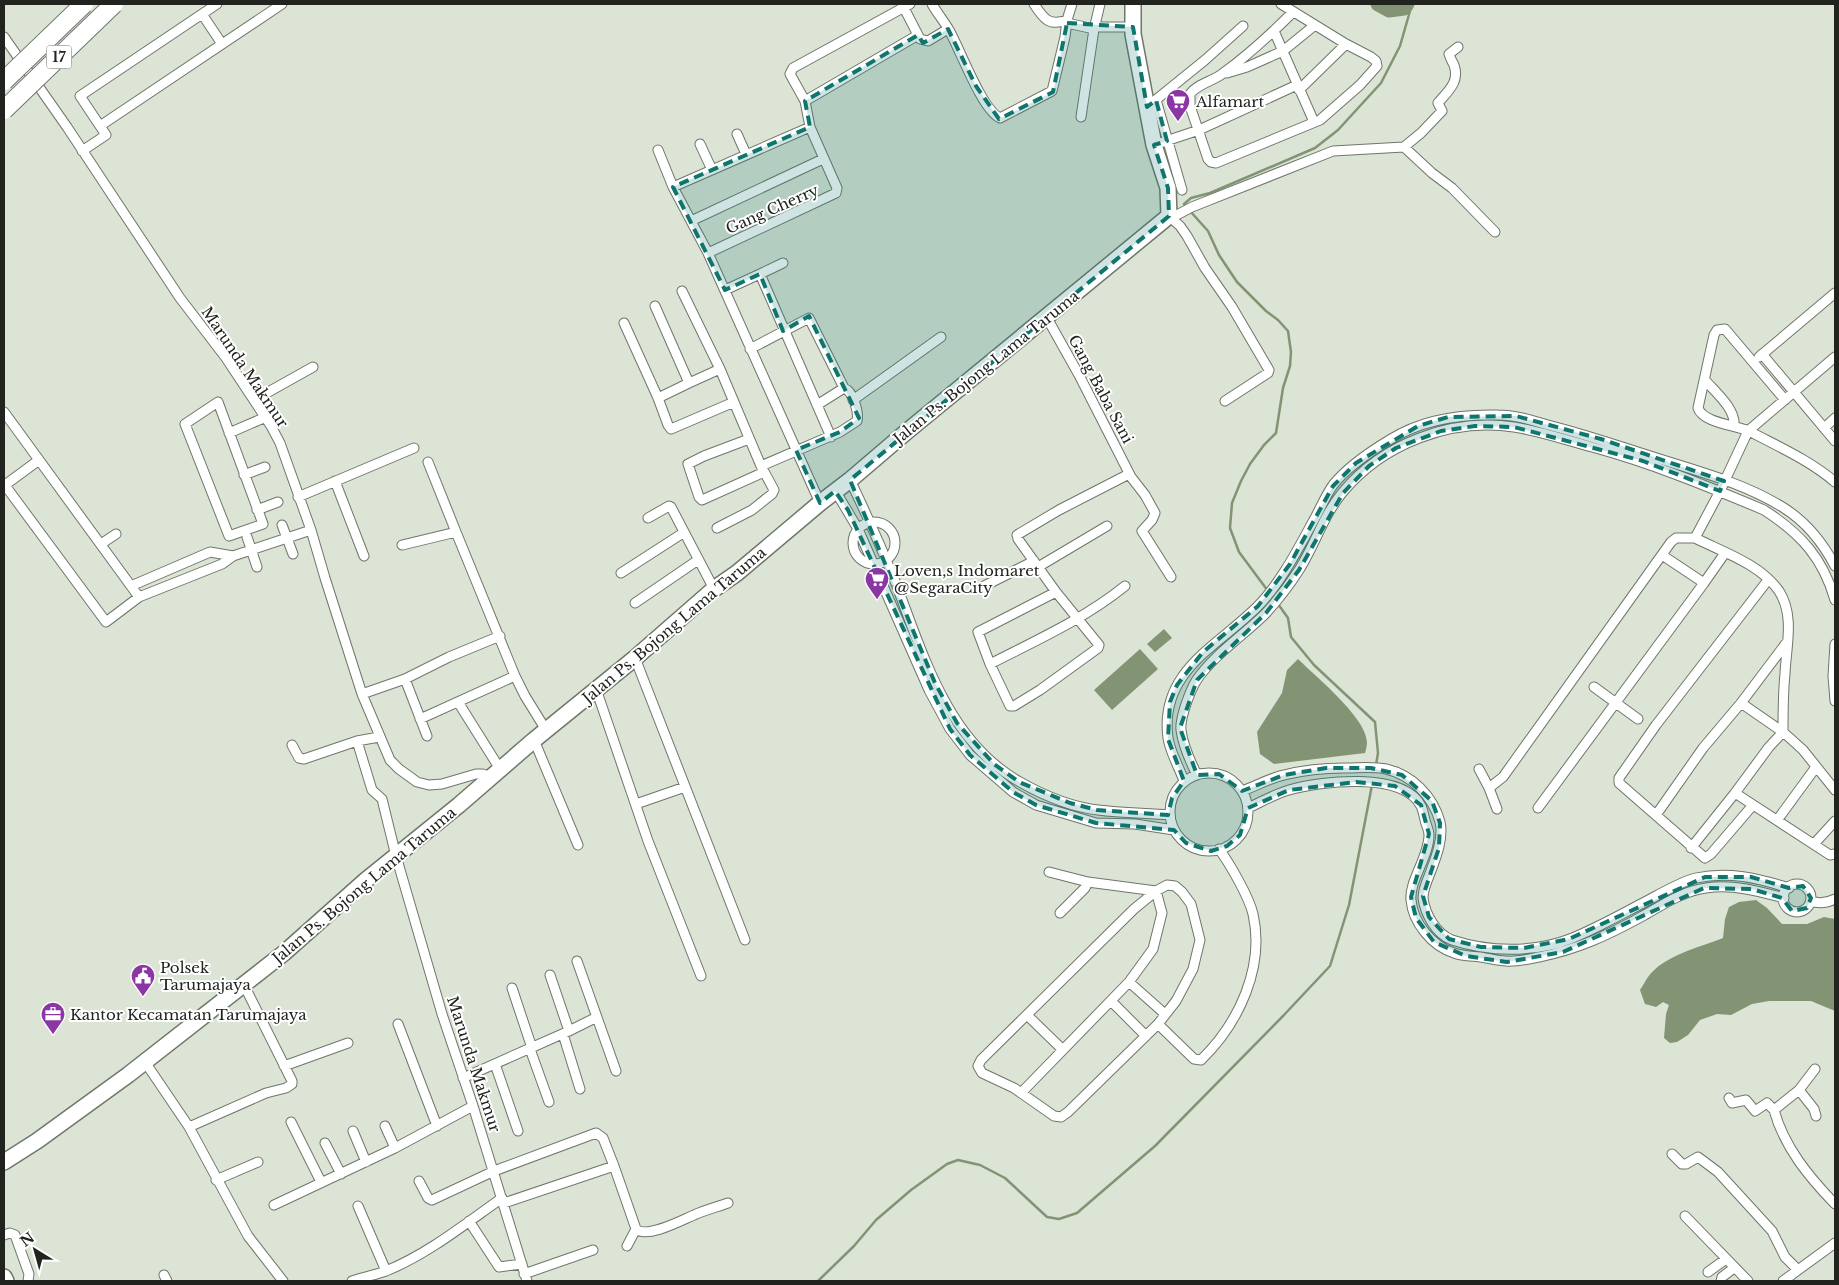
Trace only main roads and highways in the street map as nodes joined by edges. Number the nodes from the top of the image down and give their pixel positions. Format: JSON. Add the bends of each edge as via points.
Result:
{"nodes":[{"id":1,"x":84,"y":4,"type":"edge"},
{"id":2,"x":114,"y":4,"type":"edge"},
{"id":3,"x":1133,"y":4,"type":"edge"},
{"id":4,"x":4,"y":80,"type":"edge"},
{"id":5,"x":4,"y":110,"type":"edge"},
{"id":6,"x":4,"y":1162,"type":"edge"},
{"id":7,"x":4,"y":1277,"type":"edge"},
{"id":8,"x":6,"y":1281,"type":"edge"}],
"edges":[{"from":1,"to":4,"type":"highway","number":"17","bridge":true},
{"from":2,"to":5,"type":"highway","number":"17","bridge":true},
{"from":3,"to":6,"type":"main road","name":"Jalan Ps. Bojong Lama Taruma","via":[[1133,27],[1161,143],[1170,217],[714,589],[366,880],[284,953],[146,1062]]},
{"from":7,"to":8,"type":"main road"}]}
